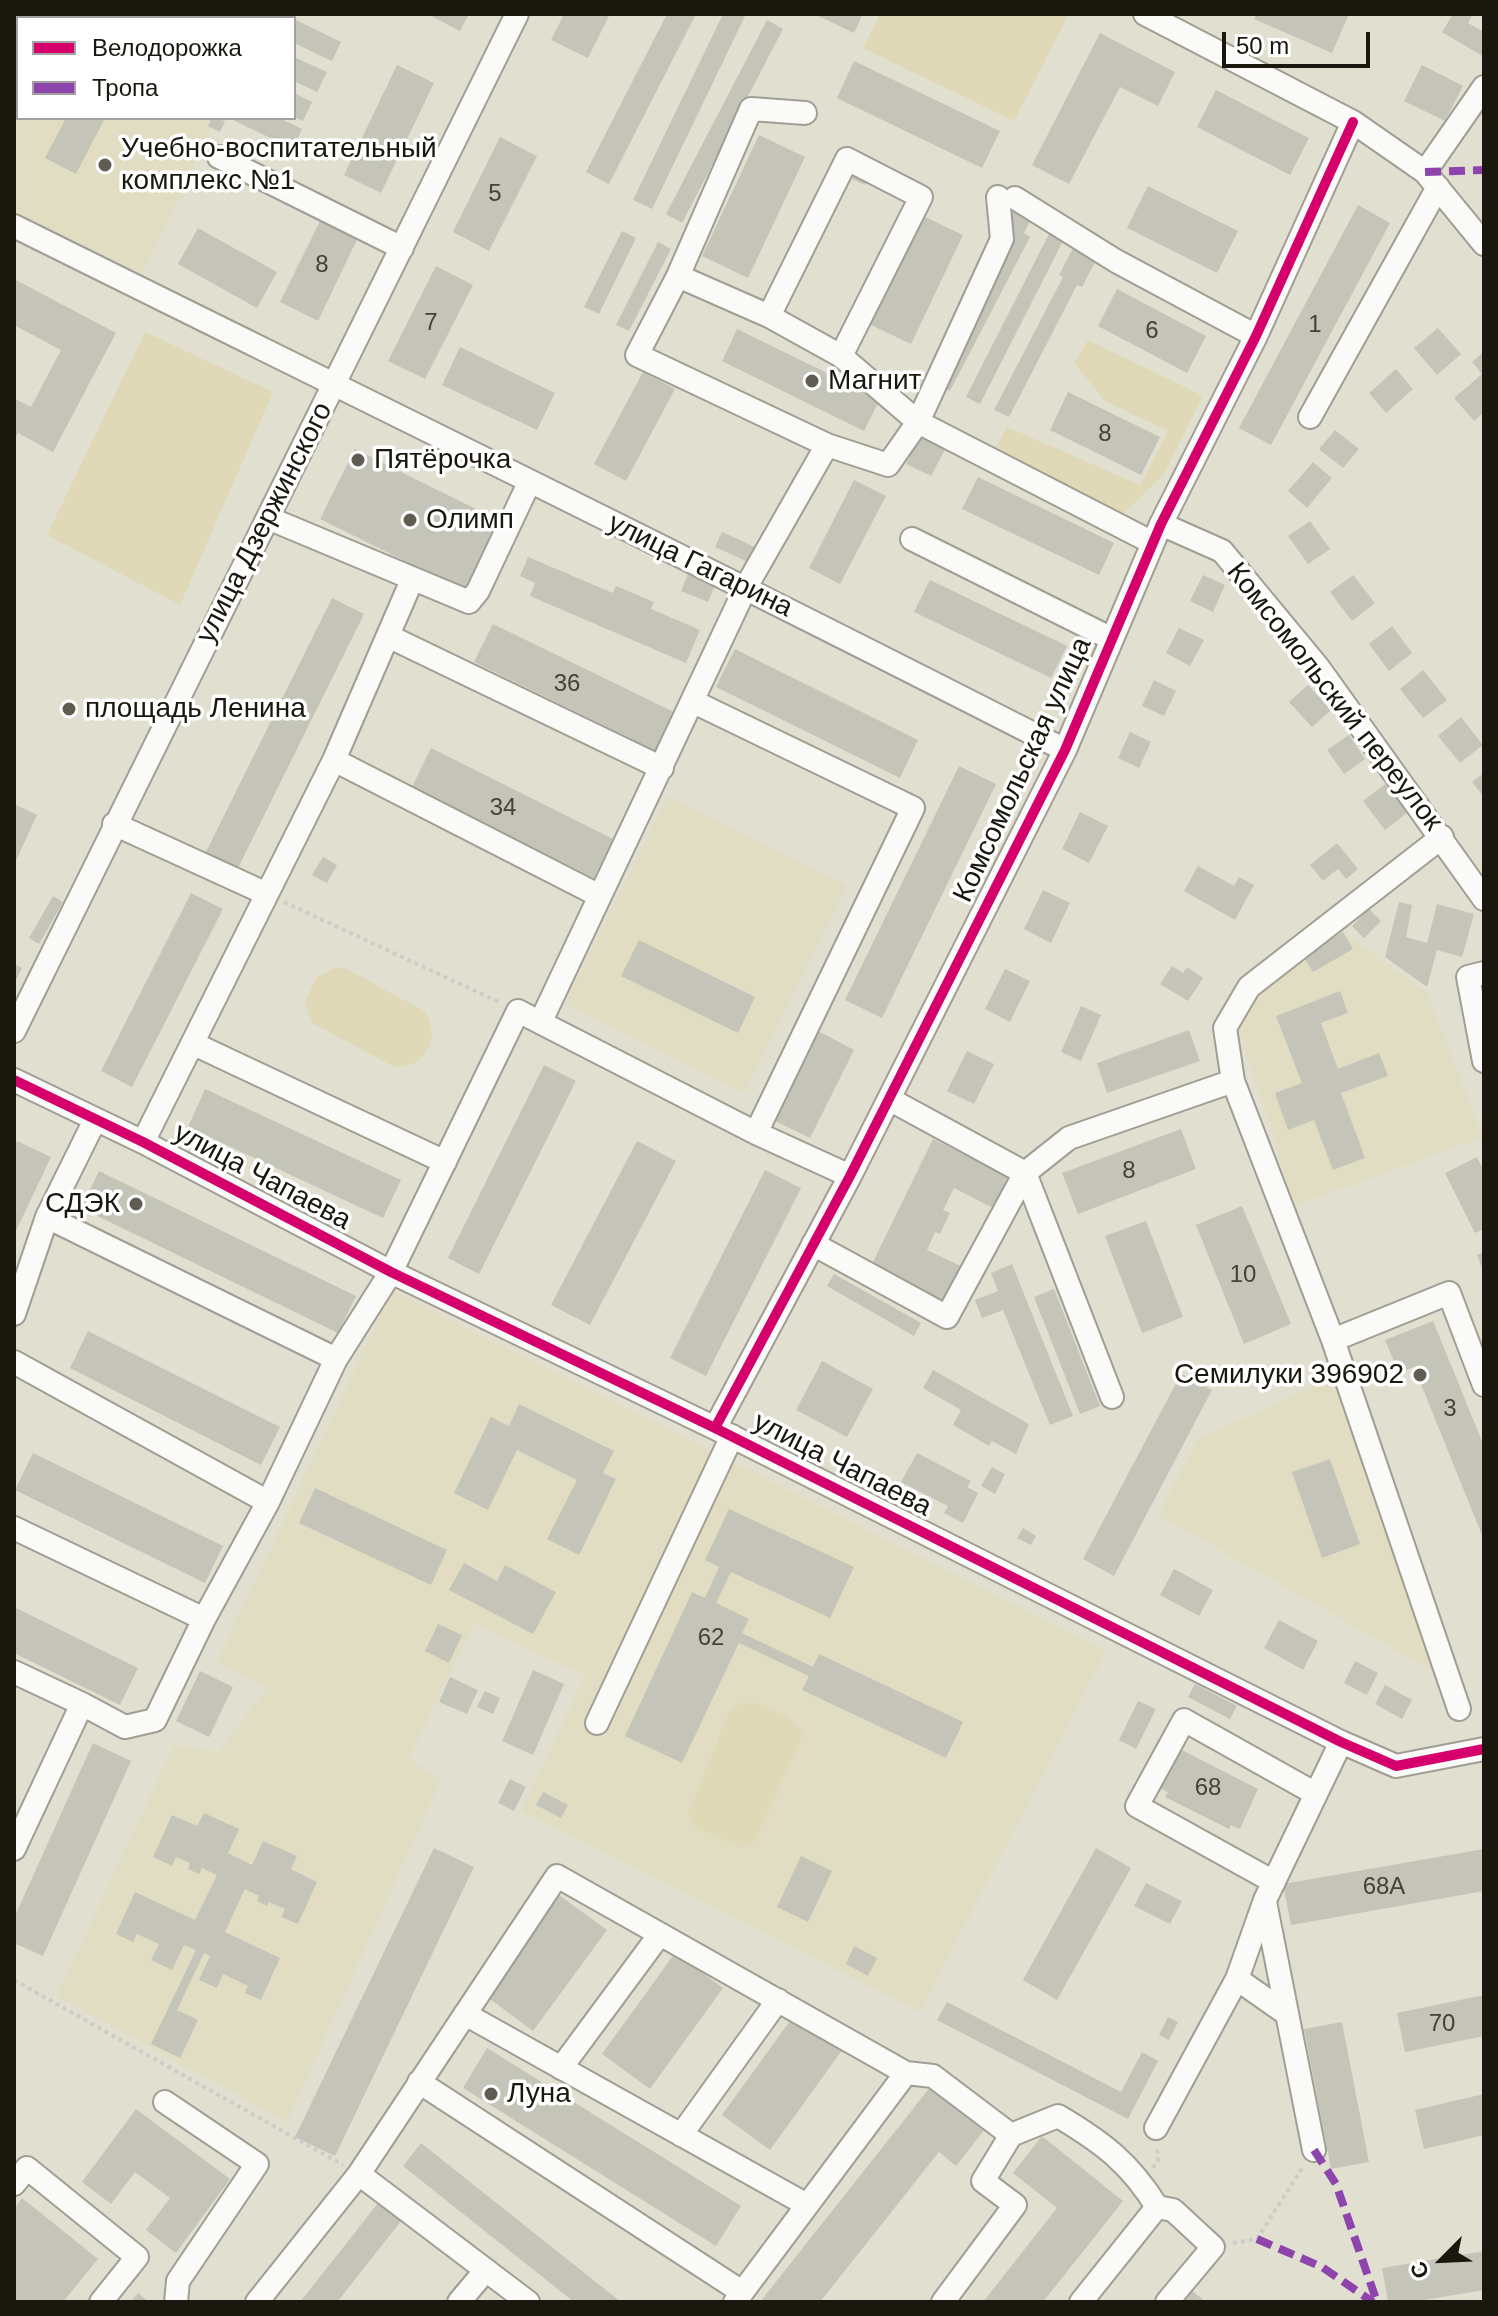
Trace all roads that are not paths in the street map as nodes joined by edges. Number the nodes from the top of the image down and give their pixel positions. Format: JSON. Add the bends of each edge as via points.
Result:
{"nodes":[{"id":1,"x":517,"y":14,"type":"edge"},
{"id":2,"x":1145,"y":14,"type":"edge"},
{"id":3,"x":1484,"y":87,"type":"edge"},
{"id":4,"x":805,"y":113,"type":"dead end"},
{"id":5,"x":1353,"y":122,"type":"junction"},
{"id":6,"x":219,"y":157,"type":"dead end"},
{"id":7,"x":1431,"y":180,"type":"junction"},
{"id":8,"x":14,"y":226,"type":"edge"},
{"id":9,"x":1484,"y":244,"type":"edge"},
{"id":10,"x":402,"y":248,"type":"junction"},
{"id":11,"x":678,"y":276,"type":"junction"},
{"id":12,"x":769,"y":316,"type":"junction"},
{"id":13,"x":1256,"y":336,"type":"junction"},
{"id":14,"x":841,"y":356,"type":"junction"},
{"id":15,"x":334,"y":385,"type":"junction"},
{"id":16,"x":1310,"y":417,"type":"dead end"},
{"id":17,"x":918,"y":422,"type":"junction"},
{"id":18,"x":827,"y":445,"type":"junction"},
{"id":19,"x":529,"y":483,"type":"junction"},
{"id":20,"x":268,"y":518,"type":"junction"},
{"id":21,"x":1157,"y":533,"type":"junction"},
{"id":22,"x":912,"y":539,"type":"dead end"},
{"id":23,"x":412,"y":580,"type":"junction"},
{"id":24,"x":746,"y":587,"type":"junction"},
{"id":25,"x":388,"y":636,"type":"junction"},
{"id":26,"x":1112,"y":639,"type":"junction"},
{"id":27,"x":694,"y":702,"type":"junction"},
{"id":28,"x":1065,"y":750,"type":"junction"},
{"id":29,"x":334,"y":760,"type":"junction"},
{"id":30,"x":662,"y":768,"type":"junction"},
{"id":31,"x":114,"y":824,"type":"junction"},
{"id":32,"x":1442,"y":837,"type":"junction"},
{"id":33,"x":267,"y":894,"type":"junction"},
{"id":34,"x":600,"y":896,"type":"junction"},
{"id":35,"x":1484,"y":899,"type":"edge"},
{"id":36,"x":1484,"y":973,"type":"edge"},
{"id":37,"x":541,"y":1021,"type":"junction"},
{"id":38,"x":14,"y":1031,"type":"edge"},
{"id":39,"x":194,"y":1044,"type":"junction"},
{"id":40,"x":1484,"y":1061,"type":"edge"},
{"id":41,"x":14,"y":1080,"type":"edge"},
{"id":42,"x":1233,"y":1081,"type":"junction"},
{"id":43,"x":889,"y":1099,"type":"junction"},
{"id":44,"x":95,"y":1120,"type":"junction"},
{"id":45,"x":756,"y":1133,"type":"junction"},
{"id":46,"x":143,"y":1142,"type":"junction"},
{"id":47,"x":445,"y":1162,"type":"junction"},
{"id":48,"x":1025,"y":1173,"type":"junction"},
{"id":49,"x":850,"y":1176,"type":"junction"},
{"id":50,"x":47,"y":1217,"type":"junction"},
{"id":51,"x":813,"y":1244,"type":"junction"},
{"id":52,"x":391,"y":1272,"type":"junction"},
{"id":53,"x":14,"y":1314,"type":"edge"},
{"id":54,"x":1333,"y":1340,"type":"junction"},
{"id":55,"x":336,"y":1359,"type":"junction"},
{"id":56,"x":14,"y":1362,"type":"edge"},
{"id":57,"x":1484,"y":1385,"type":"edge"},
{"id":58,"x":1112,"y":1397,"type":"dead end"},
{"id":59,"x":723,"y":1432,"type":"junction"},
{"id":60,"x":268,"y":1502,"type":"junction"},
{"id":61,"x":14,"y":1528,"type":"edge"},
{"id":62,"x":204,"y":1619,"type":"junction"},
{"id":63,"x":14,"y":1672,"type":"edge"},
{"id":64,"x":82,"y":1704,"type":"junction"},
{"id":65,"x":1459,"y":1709,"type":"dead end"},
{"id":66,"x":597,"y":1723,"type":"dead end"},
{"id":67,"x":1341,"y":1742,"type":"junction"},
{"id":68,"x":1484,"y":1749,"type":"edge"},
{"id":69,"x":1316,"y":1794,"type":"junction"},
{"id":70,"x":14,"y":1849,"type":"edge"},
{"id":71,"x":1269,"y":1891,"type":"junction"},
{"id":72,"x":660,"y":1934,"type":"junction"},
{"id":73,"x":1237,"y":1979,"type":"junction"},
{"id":74,"x":778,"y":2000,"type":"junction"},
{"id":75,"x":465,"y":2014,"type":"junction"},
{"id":76,"x":1287,"y":2014,"type":"junction"},
{"id":77,"x":561,"y":2068,"type":"junction"},
{"id":78,"x":906,"y":2073,"type":"junction"},
{"id":79,"x":419,"y":2082,"type":"junction"},
{"id":80,"x":165,"y":2102,"type":"dead end"},
{"id":81,"x":1156,"y":2128,"type":"road end"},
{"id":82,"x":681,"y":2135,"type":"junction"},
{"id":83,"x":1011,"y":2135,"type":"junction"},
{"id":84,"x":1314,"y":2150,"type":"road end"},
{"id":85,"x":359,"y":2174,"type":"junction"},
{"id":86,"x":14,"y":2184,"type":"edge"},
{"id":87,"x":807,"y":2205,"type":"junction"},
{"id":88,"x":1157,"y":2207,"type":"junction"},
{"id":89,"x":486,"y":2270,"type":"junction"},
{"id":90,"x":739,"y":2297,"type":"edge"},
{"id":91,"x":101,"y":2302,"type":"edge"},
{"id":92,"x":176,"y":2302,"type":"edge"},
{"id":93,"x":257,"y":2302,"type":"edge"},
{"id":94,"x":459,"y":2302,"type":"edge"},
{"id":95,"x":528,"y":2302,"type":"edge"},
{"id":96,"x":943,"y":2302,"type":"edge"},
{"id":97,"x":1081,"y":2302,"type":"edge"},
{"id":98,"x":1167,"y":2302,"type":"edge"}],
"edges":[{"from":1,"to":10,"type":"street","name":"улица Дзержинского"},
{"from":2,"to":5,"type":"street"},
{"from":3,"to":7,"type":"street"},
{"from":4,"to":11,"type":"street","via":[[751,109]]},
{"from":5,"to":7,"type":"street"},
{"from":5,"to":13,"type":"street","name":"Комсомольская улица"},
{"from":6,"to":10,"type":"street"},
{"from":7,"to":9,"type":"street"},
{"from":7,"to":16,"type":"street"},
{"from":8,"to":15,"type":"street","name":"улица Гагарина"},
{"from":10,"to":15,"type":"street","name":"улица Дзержинского"},
{"from":11,"to":12,"type":"street","name":"Комсомольский переулок"},
{"from":11,"to":18,"type":"street","via":[[637,355]]},
{"from":12,"to":14,"type":"street","name":"Комсомольский переулок"},
{"from":12,"to":14,"type":"street","via":[[847,159],[921,197]]},
{"from":13,"to":17,"type":"street","via":[[1006,198],[1002,239]]},
{"from":13,"to":21,"type":"street","name":"Комсомольская улица"},
{"from":14,"to":17,"type":"street","name":"Комсомольский переулок"},
{"from":15,"to":19,"type":"street","name":"улица Гагарина"},
{"from":15,"to":20,"type":"street","name":"улица Дзержинского"},
{"from":17,"to":18,"type":"street","via":[[888,465]]},
{"from":17,"to":21,"type":"street","name":"Комсомольский переулок"},
{"from":18,"to":24,"type":"street"},
{"from":19,"to":23,"type":"street","via":[[469,602]]},
{"from":19,"to":24,"type":"street","name":"улица Гагарина"},
{"from":20,"to":23,"type":"street"},
{"from":20,"to":31,"type":"street","name":"улица Дзержинского"},
{"from":21,"to":26,"type":"street","name":"Комсомольская улица"},
{"from":21,"to":32,"type":"street","name":"Комсомольский переулок","via":[[1222,551],[1318,667]]},
{"from":22,"to":26,"type":"street"},
{"from":23,"to":25,"type":"street"},
{"from":24,"to":27,"type":"street"},
{"from":24,"to":28,"type":"street","name":"улица Гагарина"},
{"from":25,"to":29,"type":"street"},
{"from":25,"to":30,"type":"street"},
{"from":26,"to":28,"type":"street","name":"Комсомольская улица"},
{"from":27,"to":30,"type":"street"},
{"from":27,"to":45,"type":"street","via":[[913,808]]},
{"from":28,"to":43,"type":"street","name":"Комсомольская улица"},
{"from":29,"to":33,"type":"street"},
{"from":29,"to":34,"type":"street"},
{"from":30,"to":34,"type":"street"},
{"from":31,"to":33,"type":"street"},
{"from":31,"to":38,"type":"street","name":"улица Дзержинского"},
{"from":32,"to":35,"type":"street","name":"Комсомольский переулок"},
{"from":32,"to":42,"type":"street","via":[[1249,987],[1225,1028]]},
{"from":33,"to":39,"type":"street"},
{"from":34,"to":37,"type":"street"},
{"from":36,"to":40,"type":"street","via":[[1468,977]]},
{"from":37,"to":45,"type":"street"},
{"from":37,"to":47,"type":"street","via":[[518,1011]]},
{"from":39,"to":46,"type":"street"},
{"from":39,"to":47,"type":"street"},
{"from":41,"to":44,"type":"street","name":"улица Чапаева"},
{"from":42,"to":48,"type":"street","via":[[1069,1138]]},
{"from":42,"to":54,"type":"street"},
{"from":43,"to":48,"type":"street"},
{"from":43,"to":49,"type":"street","name":"Комсомольская улица"},
{"from":44,"to":46,"type":"street","name":"улица Чапаева"},
{"from":44,"to":50,"type":"street"},
{"from":45,"to":49,"type":"street"},
{"from":46,"to":52,"type":"street","name":"улица Чапаева"},
{"from":47,"to":52,"type":"street"},
{"from":48,"to":51,"type":"street","via":[[947,1317]]},
{"from":48,"to":58,"type":"street"},
{"from":49,"to":51,"type":"street","name":"Комсомольская улица"},
{"from":50,"to":53,"type":"street"},
{"from":50,"to":55,"type":"street"},
{"from":51,"to":59,"type":"street","name":"Комсомольская улица"},
{"from":52,"to":55,"type":"street"},
{"from":52,"to":59,"type":"street","name":"улица Чапаева"},
{"from":54,"to":57,"type":"street","via":[[1449,1293]]},
{"from":54,"to":65,"type":"street"},
{"from":55,"to":60,"type":"street"},
{"from":56,"to":60,"type":"street"},
{"from":59,"to":66,"type":"street","name":"Комсомольская улица"},
{"from":59,"to":67,"type":"street","name":"улица Чапаева"},
{"from":60,"to":62,"type":"street"},
{"from":61,"to":62,"type":"street"},
{"from":62,"to":64,"type":"street","via":[[155,1720],[125,1727]]},
{"from":63,"to":64,"type":"street"},
{"from":64,"to":70,"type":"street"},
{"from":67,"to":68,"type":"street","name":"улица Чапаева","via":[[1396,1766]]},
{"from":67,"to":69,"type":"street"},
{"from":69,"to":71,"type":"street"},
{"from":69,"to":71,"type":"street","via":[[1184,1720],[1137,1806]]},
{"from":71,"to":73,"type":"street"},
{"from":71,"to":76,"type":"street"},
{"from":72,"to":74,"type":"street"},
{"from":72,"to":75,"type":"street","via":[[557,1876]]},
{"from":72,"to":77,"type":"street"},
{"from":73,"to":76,"type":"street"},
{"from":73,"to":81,"type":"street"},
{"from":74,"to":78,"type":"street"},
{"from":74,"to":82,"type":"street"},
{"from":75,"to":77,"type":"street"},
{"from":75,"to":79,"type":"street"},
{"from":76,"to":84,"type":"street"},
{"from":77,"to":82,"type":"street"},
{"from":78,"to":83,"type":"street","via":[[933,2076]]},
{"from":78,"to":87,"type":"street"},
{"from":79,"to":85,"type":"street"},
{"from":79,"to":90,"type":"street"},
{"from":80,"to":92,"type":"street","via":[[257,2164],[178,2281]]},
{"from":82,"to":87,"type":"street"},
{"from":83,"to":88,"type":"street","via":[[1058,2116],[1107,2145]]},
{"from":83,"to":96,"type":"street","via":[[983,2181],[1015,2205]]},
{"from":85,"to":89,"type":"street"},
{"from":85,"to":93,"type":"street"},
{"from":86,"to":91,"type":"street","via":[[27,2168],[137,2257]]},
{"from":87,"to":90,"type":"street"},
{"from":88,"to":97,"type":"street"},
{"from":88,"to":98,"type":"street","via":[[1173,2210],[1213,2247]]},
{"from":89,"to":94,"type":"street"},
{"from":89,"to":95,"type":"street"}]}
